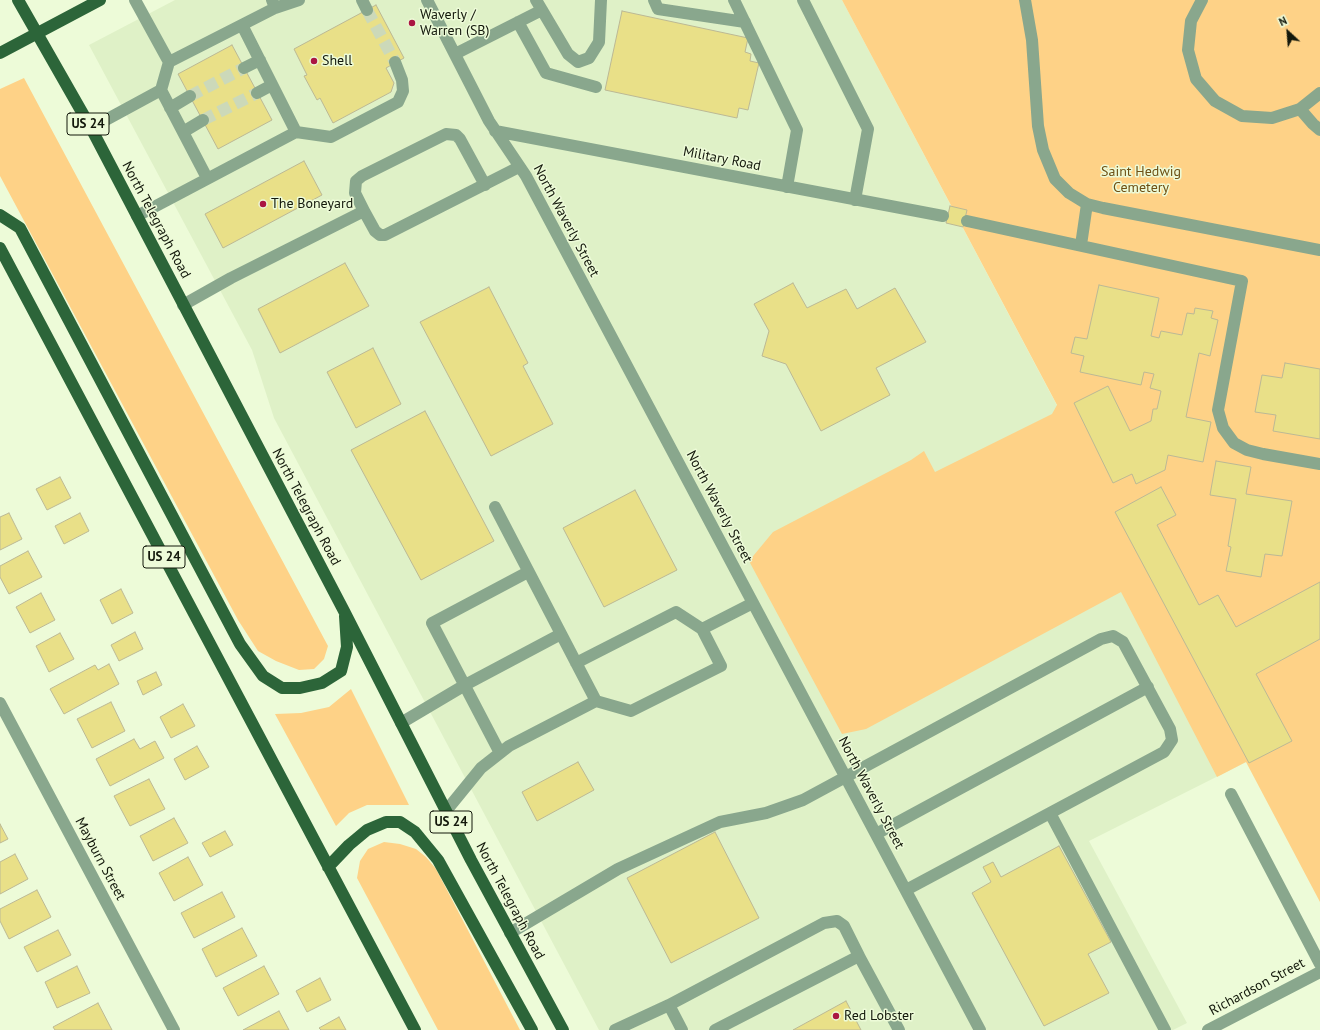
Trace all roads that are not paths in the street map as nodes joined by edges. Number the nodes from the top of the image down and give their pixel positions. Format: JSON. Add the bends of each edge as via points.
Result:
{"nodes":[{"id":1,"x":18,"y":0,"type":"edge"},
{"id":2,"x":100,"y":0,"type":"edge"},
{"id":3,"x":135,"y":0,"type":"edge"},
{"id":4,"x":300,"y":0,"type":"edge"},
{"id":5,"x":427,"y":0,"type":"edge"},
{"id":6,"x":601,"y":0,"type":"edge"},
{"id":7,"x":654,"y":0,"type":"edge"},
{"id":8,"x":734,"y":0,"type":"edge"},
{"id":9,"x":803,"y":0,"type":"edge"},
{"id":10,"x":1025,"y":0,"type":"edge"},
{"id":11,"x":1202,"y":0,"type":"edge"},
{"id":12,"x":274,"y":4,"type":"edge"},
{"id":13,"x":539,"y":5,"type":"edge"},
{"id":14,"x":518,"y":22,"type":"junction"},
{"id":15,"x":745,"y":22,"type":"junction"},
{"id":16,"x":242,"y":25,"type":"junction"},
{"id":17,"x":37,"y":33,"type":"junction"},
{"id":18,"x":0,"y":53,"type":"edge"},
{"id":19,"x":455,"y":54,"type":"junction"},
{"id":20,"x":260,"y":60,"type":"junction"},
{"id":21,"x":169,"y":62,"type":"junction"},
{"id":22,"x":395,"y":62,"type":"tunnel mouth"},
{"id":23,"x":244,"y":68,"type":"tunnel mouth"},
{"id":24,"x":272,"y":85,"type":"junction"},
{"id":25,"x":596,"y":87,"type":"dead end"},
{"id":26,"x":161,"y":90,"type":"junction"},
{"id":27,"x":257,"y":93,"type":"tunnel mouth"},
{"id":28,"x":1320,"y":93,"type":"edge"},
{"id":29,"x":190,"y":96,"type":"tunnel mouth"},
{"id":30,"x":170,"y":108,"type":"junction"},
{"id":31,"x":1300,"y":109,"type":"junction"},
{"id":32,"x":203,"y":120,"type":"tunnel mouth"},
{"id":33,"x":90,"y":128,"type":"junction"},
{"id":34,"x":1320,"y":130,"type":"edge"},
{"id":35,"x":495,"y":131,"type":"junction"},
{"id":36,"x":183,"y":132,"type":"junction"},
{"id":37,"x":296,"y":132,"type":"junction"},
{"id":38,"x":519,"y":167,"type":"junction"},
{"id":39,"x":207,"y":178,"type":"junction"},
{"id":40,"x":485,"y":185,"type":"junction"},
{"id":41,"x":787,"y":187,"type":"junction"},
{"id":42,"x":855,"y":200,"type":"junction"},
{"id":43,"x":1087,"y":204,"type":"junction"},
{"id":44,"x":364,"y":210,"type":"junction"},
{"id":45,"x":0,"y":215,"type":"edge"},
{"id":46,"x":137,"y":216,"type":"junction"},
{"id":47,"x":943,"y":216,"type":"dead end"},
{"id":48,"x":967,"y":221,"type":"dead end"},
{"id":49,"x":1080,"y":245,"type":"junction"},
{"id":50,"x":0,"y":248,"type":"edge"},
{"id":51,"x":1320,"y":250,"type":"edge"},
{"id":52,"x":184,"y":305,"type":"junction"},
{"id":53,"x":1320,"y":464,"type":"edge"},
{"id":54,"x":495,"y":507,"type":"dead end"},
{"id":55,"x":528,"y":572,"type":"junction"},
{"id":56,"x":753,"y":603,"type":"junction"},
{"id":57,"x":344,"y":611,"type":"junction"},
{"id":58,"x":702,"y":629,"type":"junction"},
{"id":59,"x":561,"y":634,"type":"junction"},
{"id":60,"x":576,"y":663,"type":"junction"},
{"id":61,"x":465,"y":685,"type":"junction"},
{"id":62,"x":1148,"y":687,"type":"junction"},
{"id":63,"x":596,"y":701,"type":"junction"},
{"id":64,"x":0,"y":703,"type":"edge"},
{"id":65,"x":401,"y":723,"type":"junction"},
{"id":66,"x":500,"y":753,"type":"junction"},
{"id":67,"x":846,"y":778,"type":"junction"},
{"id":68,"x":1231,"y":794,"type":"dead end"},
{"id":69,"x":446,"y":811,"type":"junction"},
{"id":70,"x":1050,"y":813,"type":"junction"},
{"id":71,"x":876,"y":834,"type":"junction"},
{"id":72,"x":328,"y":867,"type":"junction"},
{"id":73,"x":906,"y":890,"type":"junction"},
{"id":74,"x":510,"y":933,"type":"junction"},
{"id":75,"x":859,"y":956,"type":"junction"},
{"id":76,"x":1320,"y":964,"type":"edge"},
{"id":77,"x":1320,"y":972,"type":"edge"},
{"id":78,"x":669,"y":1005,"type":"junction"},
{"id":79,"x":174,"y":1030,"type":"edge"},
{"id":80,"x":415,"y":1030,"type":"edge"},
{"id":81,"x":532,"y":1030,"type":"edge"},
{"id":82,"x":563,"y":1030,"type":"edge"},
{"id":83,"x":615,"y":1030,"type":"edge"},
{"id":84,"x":682,"y":1030,"type":"edge"},
{"id":85,"x":715,"y":1030,"type":"edge"},
{"id":86,"x":899,"y":1030,"type":"edge"},
{"id":87,"x":980,"y":1030,"type":"edge"},
{"id":88,"x":1165,"y":1030,"type":"edge"},
{"id":89,"x":1208,"y":1030,"type":"edge"}],
"edges":[{"from":1,"to":17,"type":"main road","name":"North Telegraph Road","number":"US 24"},
{"from":2,"to":17,"type":"main road"},
{"from":3,"to":21,"type":"street"},
{"from":4,"to":12,"type":"street"},
{"from":5,"to":19,"type":"street","name":"North Waverly Street"},
{"from":6,"to":13,"type":"street","via":[[599,42],[589,58],[578,62],[568,54]]},
{"from":7,"to":15,"type":"street","via":[[658,9]]},
{"from":8,"to":15,"type":"street"},
{"from":9,"to":42,"type":"street","via":[[868,129]]},
{"from":10,"to":43,"type":"street","via":[[1032,40],[1038,126],[1043,150],[1055,178],[1069,193]]},
{"from":11,"to":31,"type":"street","via":[[1191,21],[1188,50],[1196,79],[1215,101],[1242,116],[1272,118]]},
{"from":12,"to":16,"type":"street"},
{"from":13,"to":14,"type":"street"},
{"from":14,"to":19,"type":"street"},
{"from":14,"to":25,"type":"street","via":[[546,73]]},
{"from":15,"to":41,"type":"street","via":[[797,130]]},
{"from":16,"to":20,"type":"street"},
{"from":16,"to":21,"type":"street"},
{"from":17,"to":18,"type":"main road"},
{"from":17,"to":33,"type":"main road","name":"North Telegraph Road","number":"US 24"},
{"from":19,"to":35,"type":"street","name":"North Waverly Street"},
{"from":20,"to":23,"type":"street"},
{"from":20,"to":24,"type":"street"},
{"from":21,"to":26,"type":"street"},
{"from":22,"to":37,"type":"street","via":[[402,80],[398,102],[331,137]]},
{"from":24,"to":27,"type":"street"},
{"from":24,"to":37,"type":"street"},
{"from":26,"to":30,"type":"street"},
{"from":26,"to":33,"type":"street"},
{"from":28,"to":31,"type":"street"},
{"from":29,"to":30,"type":"street"},
{"from":30,"to":36,"type":"street"},
{"from":31,"to":34,"type":"street"},
{"from":32,"to":36,"type":"street"},
{"from":33,"to":46,"type":"main road","name":"North Telegraph Road","number":"US 24"},
{"from":35,"to":38,"type":"street","name":"North Waverly Street"},
{"from":35,"to":41,"type":"street","name":"Military Road"},
{"from":36,"to":39,"type":"street"},
{"from":37,"to":39,"type":"street"},
{"from":38,"to":40,"type":"street"},
{"from":38,"to":56,"type":"street","name":"North Waverly Street"},
{"from":39,"to":46,"type":"street"},
{"from":40,"to":44,"type":"street","via":[[385,235],[375,231]]},
{"from":40,"to":44,"type":"street","via":[[460,139],[456,135],[446,134],[356,181],[355,193]]},
{"from":41,"to":42,"type":"street","name":"Military Road"},
{"from":42,"to":47,"type":"street","name":"Military Road"},
{"from":43,"to":49,"type":"street"},
{"from":43,"to":51,"type":"street"},
{"from":44,"to":52,"type":"street"},
{"from":45,"to":57,"type":"main road","via":[[20,228],[240,644],[263,676],[282,688],[300,688],[322,683],[341,671],[347,647]]},
{"from":46,"to":52,"type":"main road","name":"North Telegraph Road","number":"US 24"},
{"from":48,"to":49,"type":"street"},
{"from":49,"to":53,"type":"street","via":[[1242,281],[1218,410],[1223,428],[1234,443],[1247,450]]},
{"from":50,"to":72,"type":"main road","number":"US 24"},
{"from":52,"to":57,"type":"main road","name":"North Telegraph Road","number":"US 24"},
{"from":54,"to":55,"type":"street"},
{"from":55,"to":59,"type":"street"},
{"from":55,"to":61,"type":"street","via":[[432,623]]},
{"from":56,"to":58,"type":"street"},
{"from":56,"to":67,"type":"street","name":"North Waverly Street"},
{"from":57,"to":65,"type":"main road","name":"North Telegraph Road","number":"US 24"},
{"from":58,"to":60,"type":"street","via":[[676,612]]},
{"from":58,"to":63,"type":"street","via":[[721,666],[631,711]]},
{"from":59,"to":60,"type":"street"},
{"from":59,"to":61,"type":"street"},
{"from":60,"to":63,"type":"street"},
{"from":61,"to":65,"type":"street"},
{"from":61,"to":66,"type":"street"},
{"from":62,"to":67,"type":"street","via":[[1123,642],[1113,636],[1101,639]]},
{"from":62,"to":70,"type":"street","via":[[1170,728],[1172,740],[1164,752]]},
{"from":62,"to":71,"type":"street"},
{"from":63,"to":66,"type":"street"},
{"from":64,"to":79,"type":"street","name":"Mayburn Street"},
{"from":65,"to":69,"type":"main road","name":"North Telegraph Road","number":"US 24"},
{"from":66,"to":69,"type":"street","via":[[482,768]]},
{"from":67,"to":71,"type":"street","name":"North Waverly Street"},
{"from":67,"to":74,"type":"street","via":[[803,800],[766,813],[720,822],[618,869]]},
{"from":68,"to":76,"type":"street"},
{"from":69,"to":74,"type":"main road","name":"North Telegraph Road","number":"US 24"},
{"from":70,"to":73,"type":"street"},
{"from":70,"to":88,"type":"street"},
{"from":71,"to":73,"type":"street","name":"North Waverly Street"},
{"from":72,"to":80,"type":"main road","number":"US 24"},
{"from":72,"to":81,"type":"main road","via":[[367,830],[386,822],[400,822],[415,832],[438,860]]},
{"from":73,"to":87,"type":"street","name":"North Waverly Street"},
{"from":74,"to":82,"type":"main road","name":"North Telegraph Road","number":"US 24"},
{"from":75,"to":78,"type":"street","via":[[844,926],[837,921],[824,923]]},
{"from":75,"to":85,"type":"street"},
{"from":75,"to":86,"type":"street"},
{"from":77,"to":89,"type":"street","name":"Richardson Street"},
{"from":78,"to":83,"type":"street"},
{"from":78,"to":84,"type":"street"}]}
